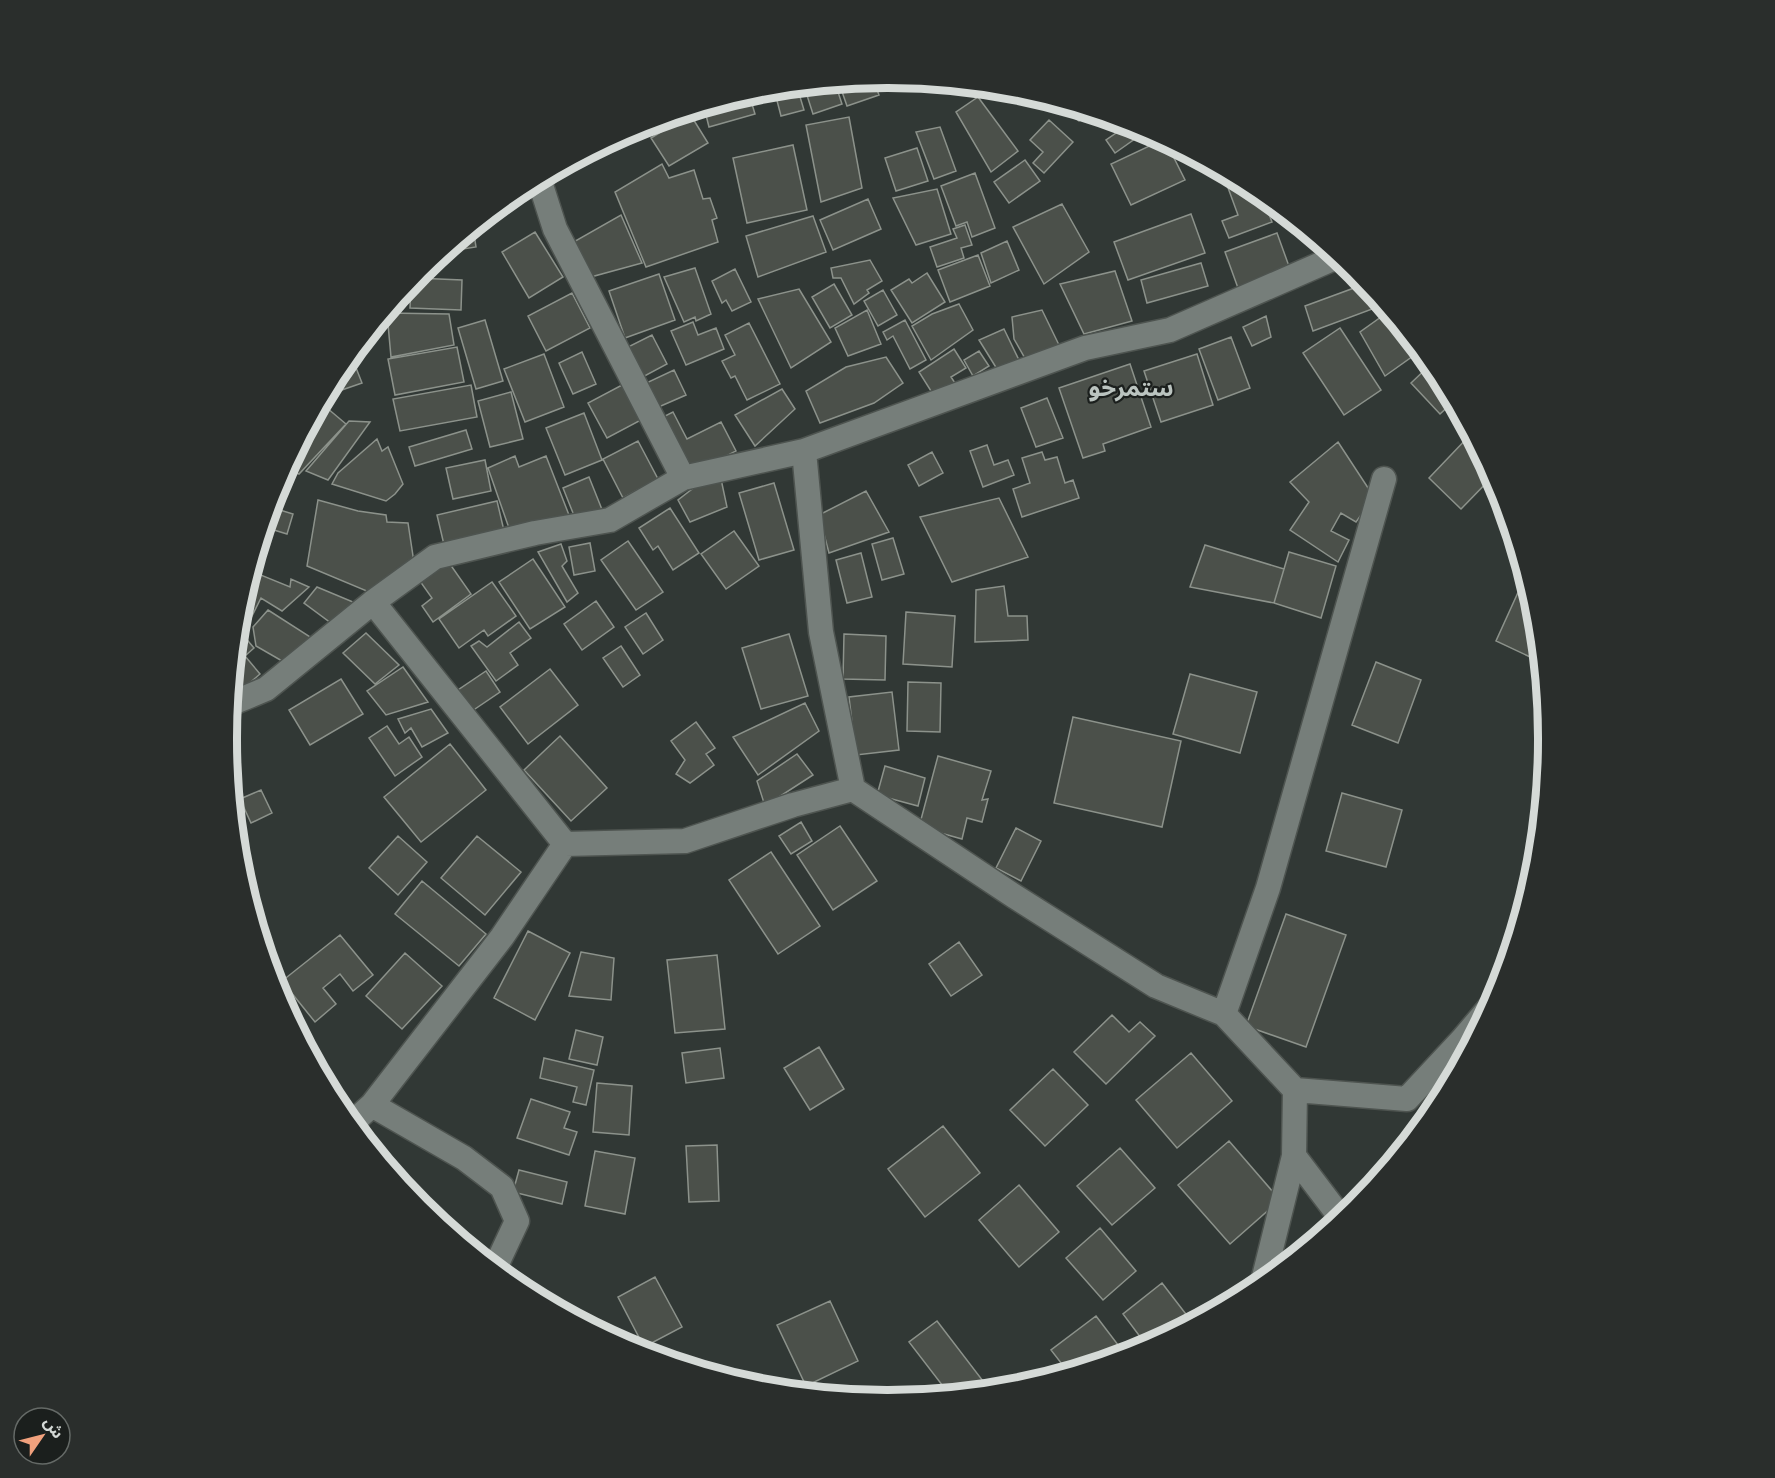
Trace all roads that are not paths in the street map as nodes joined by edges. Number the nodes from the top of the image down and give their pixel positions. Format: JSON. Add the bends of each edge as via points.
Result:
{"nodes":[{"id":1,"x":542,"y":188,"type":"edge"},
{"id":2,"x":1327,"y":260,"type":"edge"},
{"id":3,"x":804,"y":451,"type":"junction"},
{"id":4,"x":683,"y":478,"type":"junction"},
{"id":5,"x":1384,"y":479,"type":"dead end"},
{"id":6,"x":373,"y":602,"type":"junction"},
{"id":7,"x":238,"y":701,"type":"edge"},
{"id":8,"x":854,"y":789,"type":"junction"},
{"id":9,"x":565,"y":844,"type":"junction"},
{"id":10,"x":1224,"y":1014,"type":"junction"},
{"id":11,"x":1467,"y":1034,"type":"edge"},
{"id":12,"x":1295,"y":1090,"type":"junction"},
{"id":13,"x":372,"y":1105,"type":"junction"},
{"id":14,"x":359,"y":1117,"type":"edge"},
{"id":15,"x":1294,"y":1156,"type":"junction"},
{"id":16,"x":1335,"y":1210,"type":"edge"},
{"id":17,"x":499,"y":1260,"type":"edge"},
{"id":18,"x":1266,"y":1267,"type":"edge"}],
"edges":[{"from":1,"to":4,"type":"street","via":[[555,229]]},
{"from":2,"to":3,"type":"street","via":[[1170,330],[1086,348]]},
{"from":3,"to":4,"type":"street"},
{"from":3,"to":8,"type":"street","via":[[821,632]]},
{"from":4,"to":6,"type":"street","via":[[610,520],[435,557]]},
{"from":5,"to":10,"type":"street","via":[[1268,888]]},
{"from":6,"to":7,"type":"street","via":[[266,689]]},
{"from":6,"to":9,"type":"street"},
{"from":8,"to":9,"type":"street","via":[[685,842]]},
{"from":8,"to":10,"type":"street","via":[[1156,986]]},
{"from":9,"to":13,"type":"street","via":[[502,937]]},
{"from":10,"to":12,"type":"street"},
{"from":11,"to":12,"type":"street","via":[[1407,1099]]},
{"from":12,"to":15,"type":"street"},
{"from":13,"to":14,"type":"street"},
{"from":13,"to":17,"type":"street","via":[[464,1158],[502,1187],[517,1221]]},
{"from":15,"to":16,"type":"street"},
{"from":15,"to":18,"type":"street"}]}
